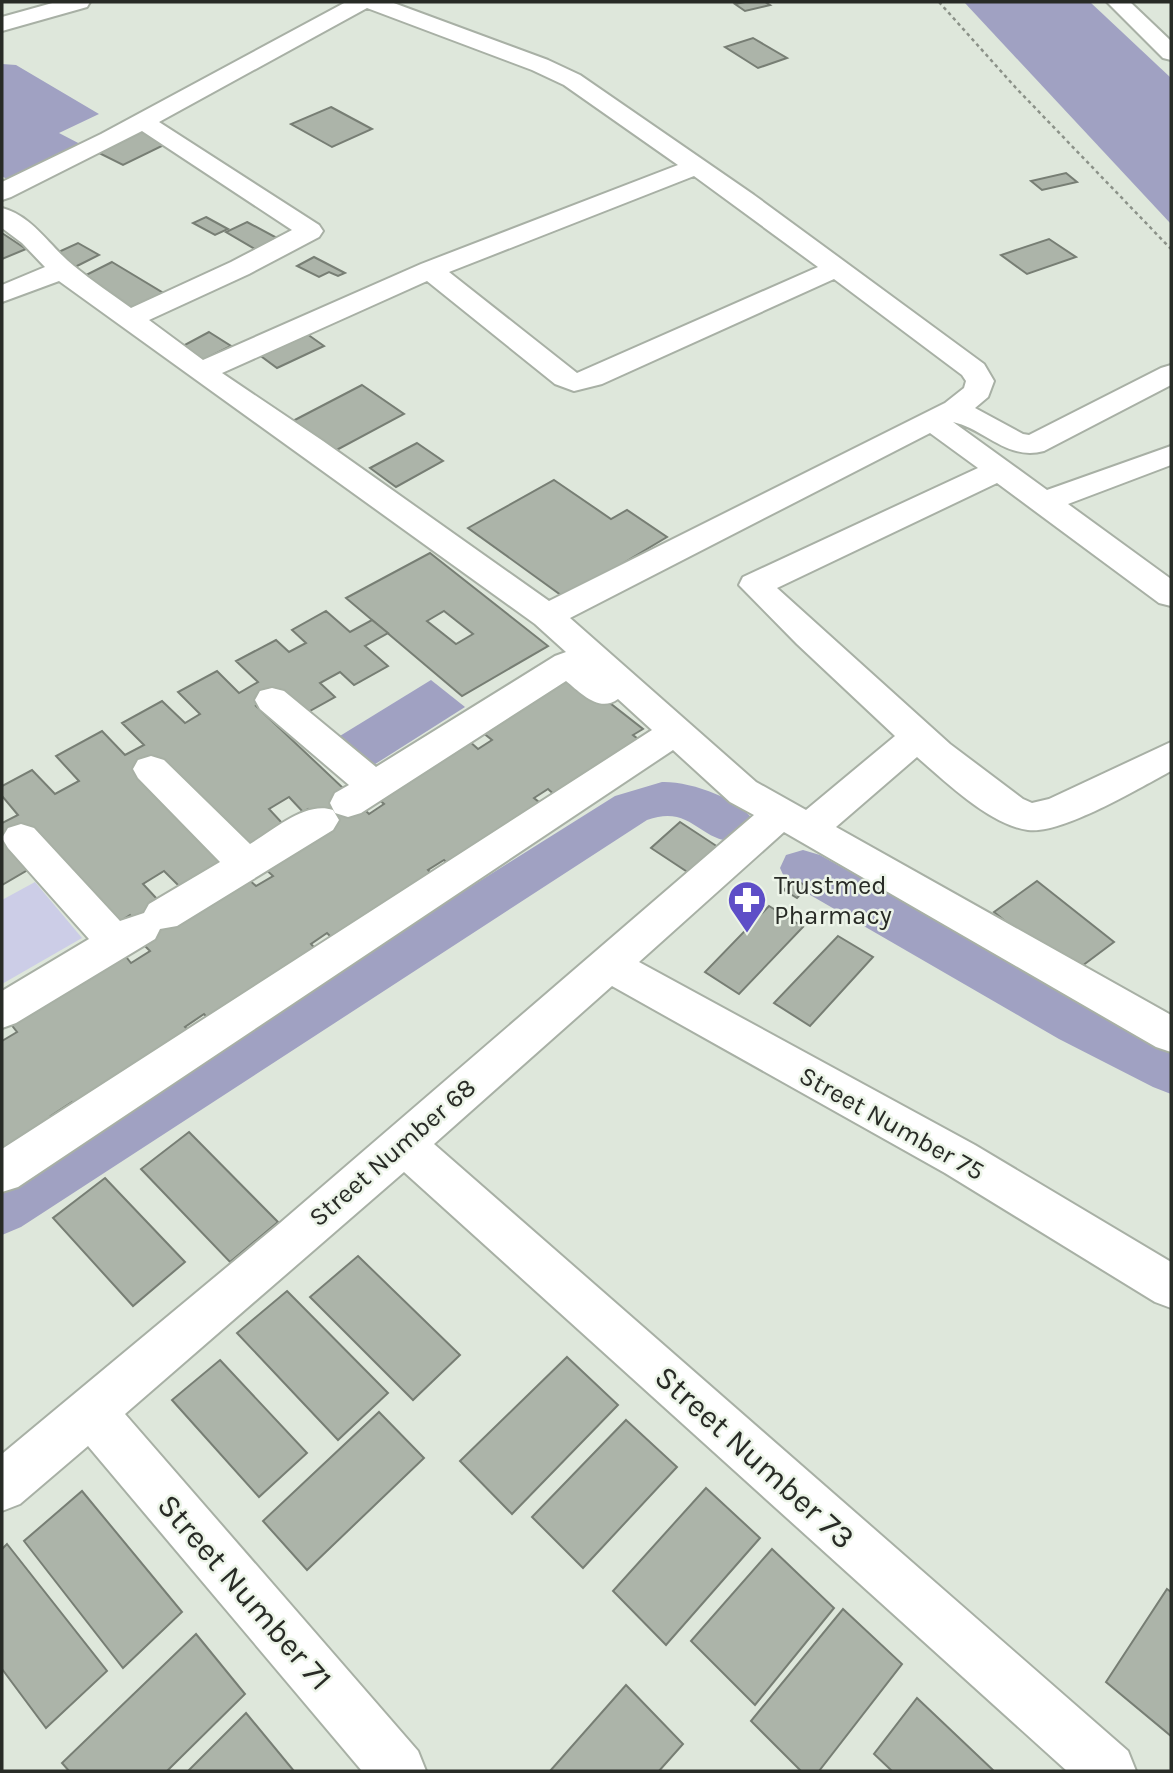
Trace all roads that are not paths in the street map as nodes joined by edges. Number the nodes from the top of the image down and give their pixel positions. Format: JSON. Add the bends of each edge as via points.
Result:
{"nodes":[{"id":1,"x":79,"y":2,"type":"edge"},
{"id":2,"x":362,"y":2,"type":"edge"},
{"id":3,"x":372,"y":2,"type":"edge"},
{"id":4,"x":1118,"y":2,"type":"edge"},
{"id":5,"x":2,"y":24,"type":"edge"},
{"id":6,"x":1171,"y":52,"type":"edge"},
{"id":7,"x":142,"y":121,"type":"junction"},
{"id":8,"x":697,"y":166,"type":"junction"},
{"id":9,"x":2,"y":192,"type":"edge"},
{"id":10,"x":2,"y":216,"type":"edge"},
{"id":11,"x":836,"y":268,"type":"junction"},
{"id":12,"x":62,"y":270,"type":"junction"},
{"id":13,"x":430,"y":270,"type":"junction"},
{"id":14,"x":2,"y":295,"type":"edge"},
{"id":15,"x":129,"y":318,"type":"junction"},
{"id":16,"x":201,"y":372,"type":"junction"},
{"id":17,"x":1171,"y":374,"type":"edge"},
{"id":18,"x":944,"y":415,"type":"junction"},
{"id":19,"x":1171,"y":456,"type":"edge"},
{"id":20,"x":999,"y":470,"type":"junction"},
{"id":21,"x":1044,"y":502,"type":"junction"},
{"id":22,"x":1171,"y":595,"type":"edge"},
{"id":23,"x":547,"y":616,"type":"junction"},
{"id":24,"x":272,"y":700,"type":"dead end"},
{"id":25,"x":917,"y":737,"type":"junction"},
{"id":26,"x":662,"y":740,"type":"junction"},
{"id":27,"x":1171,"y":755,"type":"edge"},
{"id":28,"x":151,"y":769,"type":"dead end"},
{"id":29,"x":743,"y":792,"type":"junction"},
{"id":30,"x":348,"y":803,"type":"junction"},
{"id":31,"x":794,"y":822,"type":"junction"},
{"id":32,"x":21,"y":838,"type":"dead end"},
{"id":33,"x":246,"y":864,"type":"junction"},
{"id":34,"x":140,"y":928,"type":"junction"},
{"id":35,"x":609,"y":965,"type":"junction"},
{"id":36,"x":2,"y":1012,"type":"edge"},
{"id":37,"x":1171,"y":1035,"type":"edge"},
{"id":38,"x":402,"y":1143,"type":"junction"},
{"id":39,"x":2,"y":1173,"type":"edge"},
{"id":40,"x":1171,"y":1287,"type":"edge"},
{"id":41,"x":91,"y":1412,"type":"junction"},
{"id":42,"x":2,"y":1486,"type":"edge"},
{"id":43,"x":398,"y":1771,"type":"edge"},
{"id":44,"x":1108,"y":1771,"type":"edge"}],
"edges":[{"from":1,"to":5,"type":"street"},
{"from":2,"to":7,"type":"street"},
{"from":3,"to":8,"type":"street","via":[[557,72]]},
{"from":4,"to":6,"type":"street"},
{"from":7,"to":9,"type":"street"},
{"from":7,"to":15,"type":"street","via":[[310,231]]},
{"from":8,"to":11,"type":"street"},
{"from":8,"to":13,"type":"street"},
{"from":10,"to":12,"type":"street","via":[[31,237]]},
{"from":11,"to":13,"type":"street","via":[[592,378],[574,382]]},
{"from":11,"to":18,"type":"street","via":[[974,370],[980,381],[978,391]]},
{"from":12,"to":14,"type":"street"},
{"from":12,"to":15,"type":"street"},
{"from":13,"to":16,"type":"street"},
{"from":15,"to":16,"type":"street"},
{"from":16,"to":23,"type":"street"},
{"from":17,"to":18,"type":"street","via":[[1033,445]]},
{"from":18,"to":20,"type":"street"},
{"from":18,"to":23,"type":"street"},
{"from":19,"to":21,"type":"street"},
{"from":20,"to":21,"type":"street"},
{"from":20,"to":25,"type":"street","via":[[755,585]]},
{"from":21,"to":22,"type":"street"},
{"from":23,"to":29,"type":"street"},
{"from":24,"to":30,"type":"street"},
{"from":25,"to":27,"type":"street","via":[[1003,807],[1027,818],[1051,814]]},
{"from":25,"to":31,"type":"street","name":"Street Number 68"},
{"from":26,"to":29,"type":"street"},
{"from":26,"to":30,"type":"street","via":[[567,664]]},
{"from":26,"to":39,"type":"street"},
{"from":28,"to":33,"type":"street"},
{"from":29,"to":31,"type":"street"},
{"from":30,"to":33,"type":"street"},
{"from":31,"to":35,"type":"street","name":"Street Number 68"},
{"from":31,"to":37,"type":"street"},
{"from":32,"to":34,"type":"street"},
{"from":33,"to":34,"type":"street"},
{"from":34,"to":36,"type":"street"},
{"from":35,"to":38,"type":"street","name":"Street Number 68"},
{"from":35,"to":40,"type":"street","name":"Street Number 75","via":[[960,1159]]},
{"from":38,"to":41,"type":"street","name":"Street Number 68"},
{"from":38,"to":44,"type":"street","name":"Street Number 73"},
{"from":41,"to":42,"type":"street","name":"Street Number 68"},
{"from":41,"to":43,"type":"street","name":"Street Number 71"}]}
